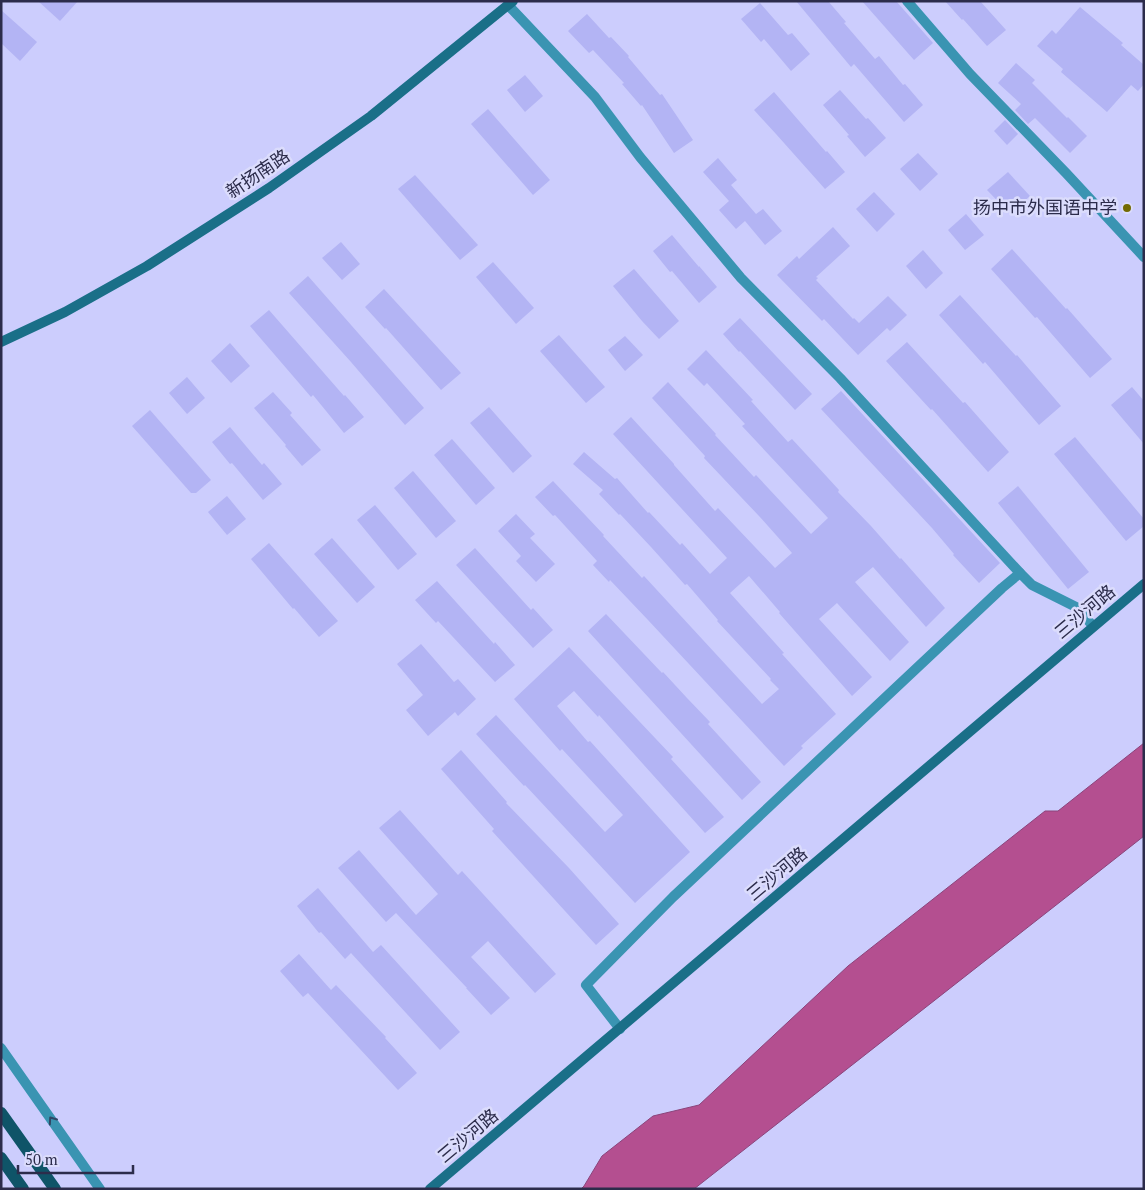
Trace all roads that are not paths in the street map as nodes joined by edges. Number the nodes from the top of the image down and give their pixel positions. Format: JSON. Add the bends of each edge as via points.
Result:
{"nodes":[{"id":1,"x":908,"y":1,"type":"edge"},
{"id":2,"x":510,"y":3,"type":"edge"},
{"id":3,"x":1144,"y":257,"type":"edge"},
{"id":4,"x":1,"y":342,"type":"edge"},
{"id":5,"x":1020,"y":574,"type":"junction"},
{"id":6,"x":1144,"y":584,"type":"edge"},
{"id":7,"x":1093,"y":626,"type":"junction"},
{"id":8,"x":620,"y":1029,"type":"junction"},
{"id":9,"x":1,"y":1048,"type":"edge"},
{"id":10,"x":3,"y":1119,"type":"edge"},
{"id":11,"x":1,"y":1158,"type":"edge"},
{"id":12,"x":23,"y":1189,"type":"edge"},
{"id":13,"x":55,"y":1189,"type":"edge"},
{"id":14,"x":100,"y":1189,"type":"edge"},
{"id":15,"x":430,"y":1189,"type":"edge"}],
"edges":[{"from":1,"to":3,"type":"street","via":[[970,74]]},
{"from":2,"to":4,"type":"street","name":"新扬南路","via":[[371,116],[269,188],[147,266],[65,312]]},
{"from":2,"to":5,"type":"street","via":[[595,97],[741,278],[840,378]]},
{"from":5,"to":7,"type":"street","via":[[1032,585],[1076,608]]},
{"from":5,"to":8,"type":"street","via":[[673,896],[586,985]]},
{"from":6,"to":7,"type":"street","name":"三沙河路"},
{"from":7,"to":8,"type":"street","name":"三沙河路"},
{"from":8,"to":15,"type":"street","name":"三沙河路"},
{"from":14,"to":9,"type":"street","one_way":true},
{"from":10,"to":13,"type":"main road"},
{"from":11,"to":12,"type":"main road"}]}
